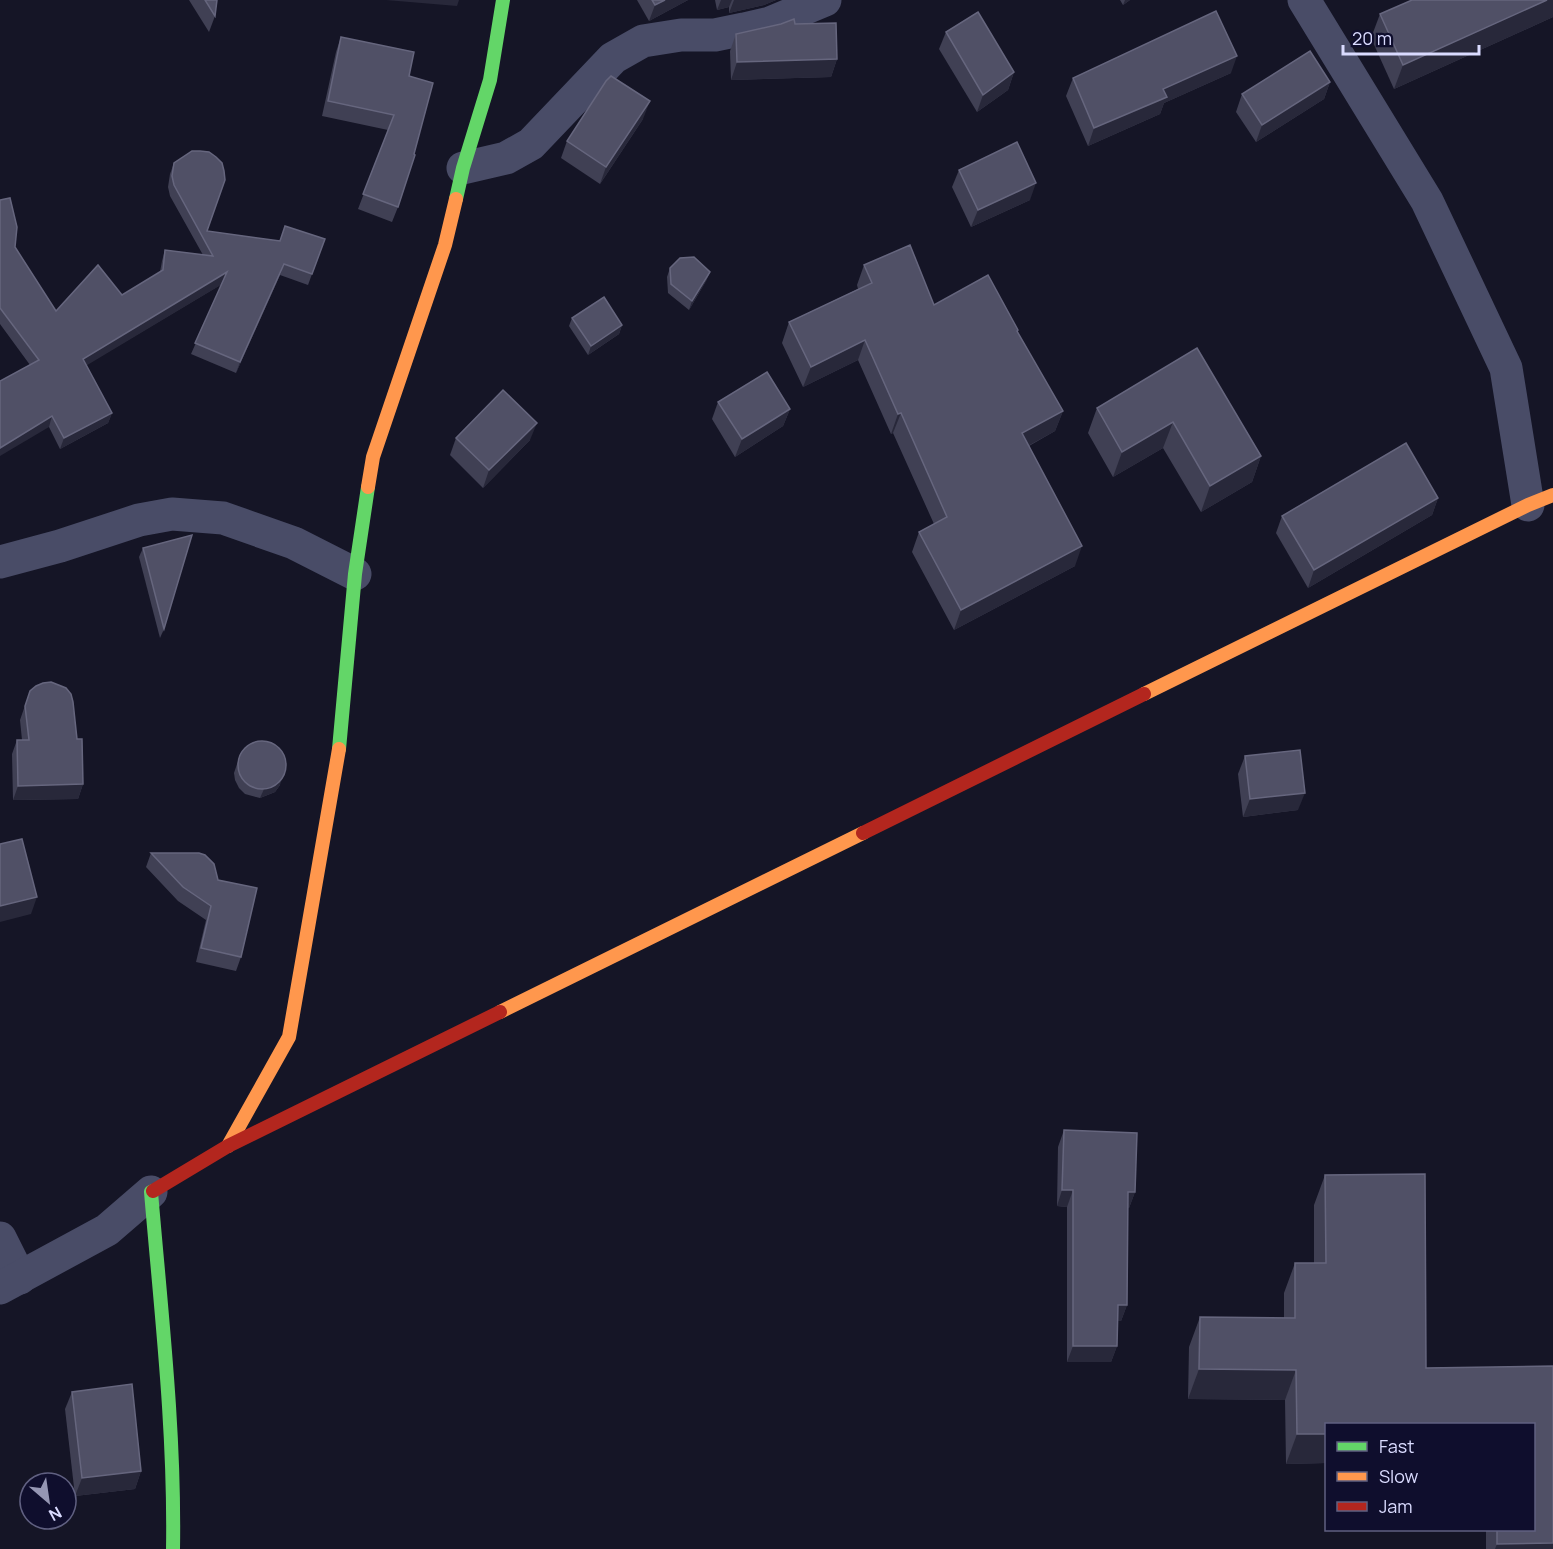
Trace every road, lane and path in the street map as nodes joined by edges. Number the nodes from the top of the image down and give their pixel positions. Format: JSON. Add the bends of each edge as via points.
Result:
{"nodes":[{"id":1,"x":503,"y":0,"type":"edge"},
{"id":2,"x":825,"y":0,"type":"edge"},
{"id":3,"x":1304,"y":0,"type":"edge"},
{"id":4,"x":463,"y":168,"type":"junction"},
{"id":5,"x":1540,"y":500,"type":"edge"},
{"id":6,"x":0,"y":562,"type":"edge"},
{"id":7,"x":355,"y":574,"type":"junction"},
{"id":8,"x":228,"y":1146,"type":"junction"},
{"id":9,"x":152,"y":1192,"type":"junction"},
{"id":10,"x":0,"y":1238,"type":"edge"},
{"id":11,"x":10,"y":1283,"type":"edge"},
{"id":12,"x":173,"y":1549,"type":"edge"}],
"edges":[{"from":1,"to":4,"type":"main road","via":[[490,81]]},
{"from":2,"to":4,"type":"street","via":[[770,23],[744,29],[644,41],[613,58],[531,144],[506,158]]},
{"from":3,"to":5,"type":"street","via":[[1427,201],[1506,368]]},
{"from":4,"to":7,"type":"main road","via":[[446,245],[374,457]]},
{"from":5,"to":8,"type":"main road"},
{"from":6,"to":7,"type":"street","via":[[139,520],[172,514],[223,518],[294,543]]},
{"from":7,"to":8,"type":"main road","via":[[341,739],[289,1036]]},
{"from":8,"to":9,"type":"main road"},
{"from":9,"to":11,"type":"street","via":[[106,1230]]},
{"from":9,"to":12,"type":"main road","via":[[174,1492]]},
{"from":10,"to":11,"type":"street"}]}
